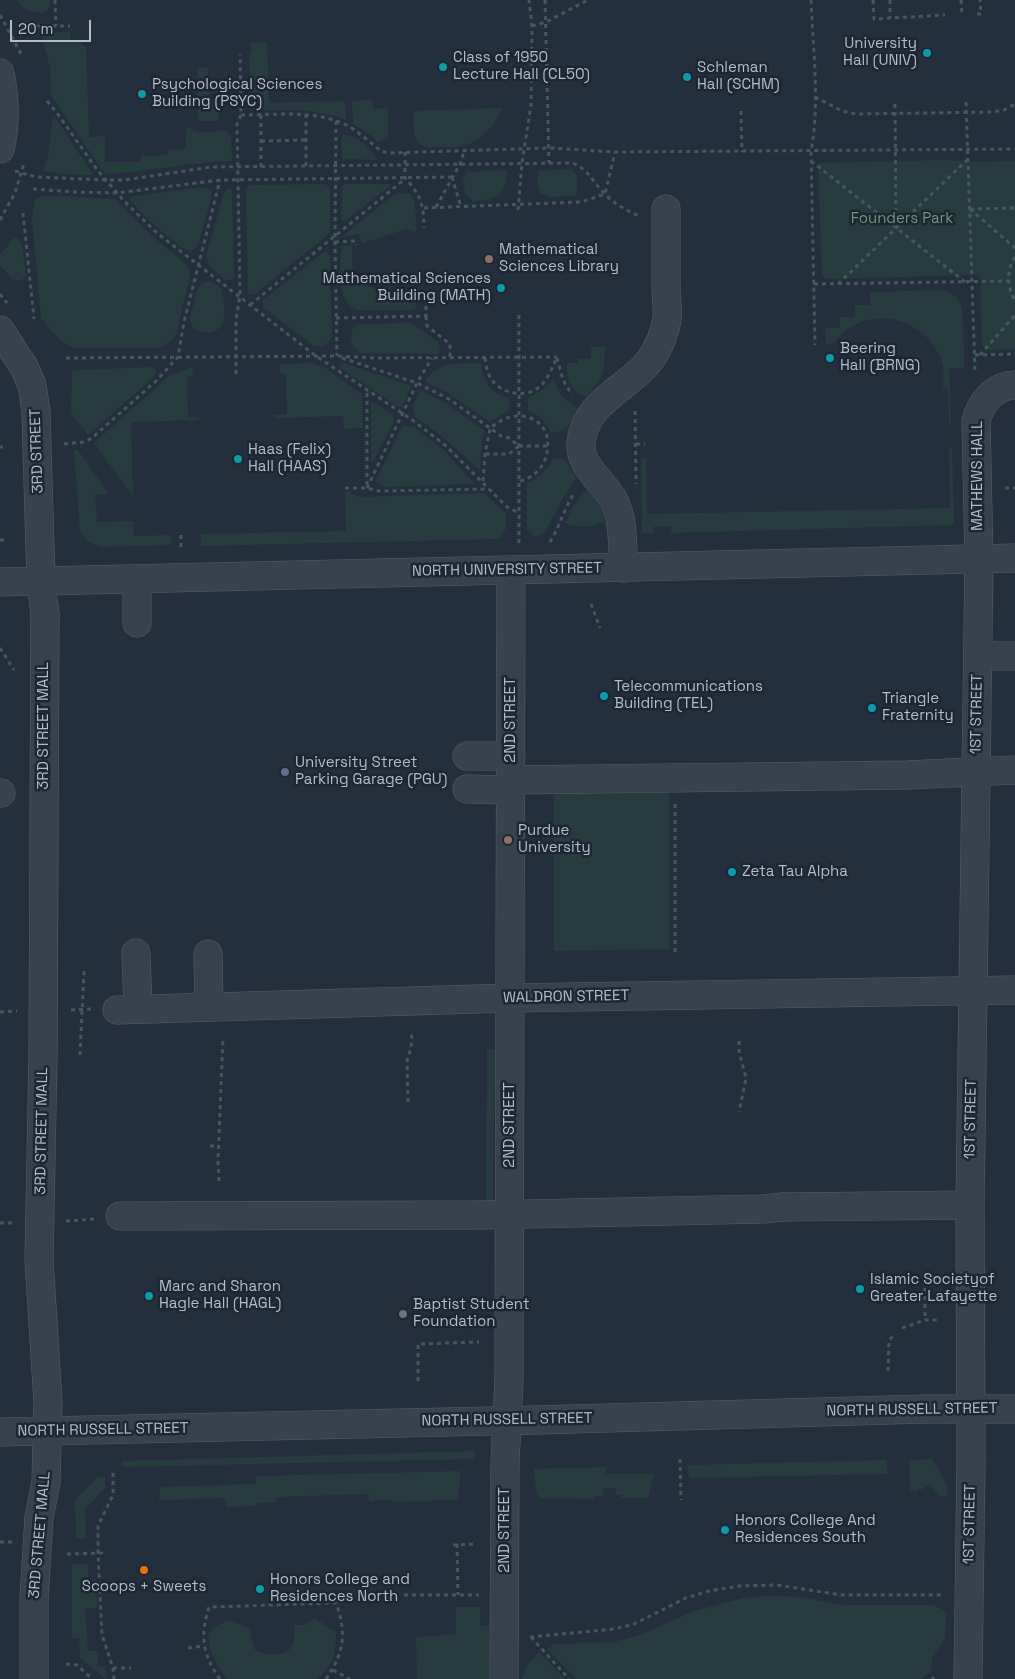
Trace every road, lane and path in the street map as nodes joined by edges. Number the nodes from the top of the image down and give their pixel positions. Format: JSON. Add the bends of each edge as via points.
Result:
{"nodes":[{"id":1,"x":55,"y":0,"type":"edge"},
{"id":2,"x":530,"y":0,"type":"edge"},
{"id":3,"x":545,"y":0,"type":"edge"},
{"id":4,"x":588,"y":0,"type":"edge"},
{"id":5,"x":811,"y":0,"type":"edge"},
{"id":6,"x":873,"y":0,"type":"edge"},
{"id":7,"x":890,"y":0,"type":"edge"},
{"id":8,"x":961,"y":0,"type":"edge"},
{"id":9,"x":980,"y":0,"type":"edge"},
{"id":10,"x":977,"y":14,"type":"dead end"},
{"id":11,"x":945,"y":15,"type":"dead end"},
{"id":12,"x":962,"y":15,"type":"dead end"},
{"id":13,"x":890,"y":16,"type":"dead end"},
{"id":14,"x":546,"y":22,"type":"junction"},
{"id":15,"x":28,"y":26,"type":"dead end"},
{"id":16,"x":56,"y":26,"type":"junction"},
{"id":17,"x":70,"y":26,"type":"dead end"},
{"id":18,"x":532,"y":26,"type":"junction"},
{"id":19,"x":240,"y":54,"type":"dead end"},
{"id":20,"x":0,"y":73,"type":"edge"},
{"id":21,"x":815,"y":97,"type":"junction"},
{"id":22,"x":47,"y":101,"type":"dead end"},
{"id":23,"x":966,"y":102,"type":"dead end"},
{"id":24,"x":894,"y":104,"type":"dead end"},
{"id":25,"x":1015,"y":104,"type":"edge"},
{"id":26,"x":741,"y":111,"type":"dead end"},
{"id":27,"x":966,"y":113,"type":"junction"},
{"id":28,"x":306,"y":114,"type":"junction"},
{"id":29,"x":895,"y":114,"type":"junction"},
{"id":30,"x":241,"y":115,"type":"junction"},
{"id":31,"x":261,"y":115,"type":"junction"},
{"id":32,"x":336,"y":121,"type":"junction"},
{"id":33,"x":306,"y":140,"type":"junction"},
{"id":34,"x":261,"y":141,"type":"junction"},
{"id":35,"x":524,"y":148,"type":"junction"},
{"id":36,"x":549,"y":148,"type":"junction"},
{"id":37,"x":1015,"y":149,"type":"edge"},
{"id":38,"x":895,"y":150,"type":"junction"},
{"id":39,"x":968,"y":150,"type":"junction"},
{"id":40,"x":811,"y":151,"type":"junction"},
{"id":41,"x":405,"y":152,"type":"junction"},
{"id":42,"x":464,"y":152,"type":"junction"},
{"id":43,"x":615,"y":152,"type":"junction"},
{"id":44,"x":742,"y":152,"type":"junction"},
{"id":45,"x":4,"y":159,"type":"edge"},
{"id":46,"x":968,"y":160,"type":"junction"},
{"id":47,"x":811,"y":161,"type":"junction"},
{"id":48,"x":522,"y":163,"type":"junction"},
{"id":49,"x":549,"y":163,"type":"junction"},
{"id":50,"x":460,"y":164,"type":"junction"},
{"id":51,"x":261,"y":166,"type":"junction"},
{"id":52,"x":306,"y":166,"type":"junction"},
{"id":53,"x":336,"y":166,"type":"junction"},
{"id":54,"x":405,"y":166,"type":"junction"},
{"id":55,"x":238,"y":167,"type":"junction"},
{"id":56,"x":452,"y":177,"type":"junction"},
{"id":57,"x":405,"y":178,"type":"junction"},
{"id":58,"x":335,"y":179,"type":"junction"},
{"id":59,"x":106,"y":180,"type":"junction"},
{"id":60,"x":220,"y":180,"type":"junction"},
{"id":61,"x":238,"y":180,"type":"junction"},
{"id":62,"x":32,"y":189,"type":"dead end"},
{"id":63,"x":116,"y":193,"type":"junction"},
{"id":64,"x":605,"y":194,"type":"junction"},
{"id":65,"x":436,"y":207,"type":"junction"},
{"id":66,"x":461,"y":207,"type":"junction"},
{"id":67,"x":518,"y":207,"type":"junction"},
{"id":68,"x":424,"y":208,"type":"junction"},
{"id":69,"x":1015,"y":208,"type":"edge"},
{"id":70,"x":666,"y":209,"type":"dead end"},
{"id":71,"x":969,"y":209,"type":"junction"},
{"id":72,"x":23,"y":213,"type":"dead end"},
{"id":73,"x":424,"y":228,"type":"dead end"},
{"id":74,"x":896,"y":228,"type":"junction"},
{"id":75,"x":335,"y":234,"type":"junction"},
{"id":76,"x":335,"y":242,"type":"junction"},
{"id":77,"x":357,"y":245,"type":"dead end"},
{"id":78,"x":1015,"y":248,"type":"edge"},
{"id":79,"x":1015,"y":257,"type":"edge"},
{"id":80,"x":198,"y":265,"type":"junction"},
{"id":81,"x":1008,"y":281,"type":"junction"},
{"id":82,"x":965,"y":282,"type":"junction"},
{"id":83,"x":972,"y":282,"type":"junction"},
{"id":84,"x":814,"y":284,"type":"junction"},
{"id":85,"x":837,"y":284,"type":"junction"},
{"id":86,"x":240,"y":296,"type":"junction"},
{"id":87,"x":426,"y":300,"type":"dead end"},
{"id":88,"x":1015,"y":301,"type":"edge"},
{"id":89,"x":250,"y":305,"type":"junction"},
{"id":90,"x":519,"y":315,"type":"dead end"},
{"id":91,"x":1015,"y":315,"type":"edge"},
{"id":92,"x":426,"y":316,"type":"junction"},
{"id":93,"x":336,"y":318,"type":"junction"},
{"id":94,"x":34,"y":320,"type":"dead end"},
{"id":95,"x":0,"y":330,"type":"edge"},
{"id":96,"x":815,"y":344,"type":"dead end"},
{"id":97,"x":1015,"y":354,"type":"edge"},
{"id":98,"x":975,"y":355,"type":"junction"},
{"id":99,"x":980,"y":355,"type":"junction"},
{"id":100,"x":316,"y":356,"type":"junction"},
{"id":101,"x":337,"y":356,"type":"junction"},
{"id":102,"x":178,"y":357,"type":"junction"},
{"id":103,"x":236,"y":357,"type":"junction"},
{"id":104,"x":518,"y":357,"type":"junction"},
{"id":105,"x":557,"y":357,"type":"junction"},
{"id":106,"x":66,"y":358,"type":"dead end"},
{"id":107,"x":432,"y":358,"type":"junction"},
{"id":108,"x":450,"y":358,"type":"junction"},
{"id":109,"x":485,"y":358,"type":"junction"},
{"id":110,"x":236,"y":374,"type":"dead end"},
{"id":111,"x":975,"y":375,"type":"dead end"},
{"id":112,"x":417,"y":383,"type":"junction"},
{"id":113,"x":1015,"y":385,"type":"edge"},
{"id":114,"x":367,"y":391,"type":"junction"},
{"id":115,"x":518,"y":394,"type":"junction"},
{"id":116,"x":574,"y":398,"type":"dead end"},
{"id":117,"x":634,"y":408,"type":"dead end"},
{"id":118,"x":402,"y":414,"type":"junction"},
{"id":119,"x":519,"y":415,"type":"junction"},
{"id":120,"x":490,"y":429,"type":"junction"},
{"id":121,"x":64,"y":444,"type":"dead end"},
{"id":122,"x":636,"y":444,"type":"junction"},
{"id":123,"x":646,"y":444,"type":"dead end"},
{"id":124,"x":519,"y":446,"type":"junction"},
{"id":125,"x":536,"y":447,"type":"dead end"},
{"id":126,"x":485,"y":454,"type":"junction"},
{"id":127,"x":631,"y":481,"type":"dead end"},
{"id":128,"x":483,"y":482,"type":"junction"},
{"id":129,"x":519,"y":482,"type":"junction"},
{"id":130,"x":636,"y":483,"type":"junction"},
{"id":131,"x":345,"y":488,"type":"dead end"},
{"id":132,"x":367,"y":488,"type":"junction"},
{"id":133,"x":489,"y":488,"type":"junction"},
{"id":134,"x":578,"y":489,"type":"dead end"},
{"id":135,"x":636,"y":492,"type":"dead end"},
{"id":136,"x":519,"y":513,"type":"junction"},
{"id":137,"x":181,"y":535,"type":"dead end"},
{"id":138,"x":550,"y":542,"type":"dead end"},
{"id":139,"x":519,"y":544,"type":"dead end"},
{"id":140,"x":181,"y":552,"type":"dead end"},
{"id":141,"x":1015,"y":558,"type":"edge"},
{"id":142,"x":979,"y":559,"type":"junction"},
{"id":143,"x":624,"y":568,"type":"junction"},
{"id":144,"x":512,"y":570,"type":"junction"},
{"id":145,"x":138,"y":579,"type":"junction"},
{"id":146,"x":0,"y":582,"type":"edge"},
{"id":147,"x":41,"y":582,"type":"junction"},
{"id":148,"x":591,"y":604,"type":"dead end"},
{"id":149,"x":137,"y":623,"type":"dead end"},
{"id":150,"x":600,"y":628,"type":"dead end"},
{"id":151,"x":0,"y":648,"type":"edge"},
{"id":152,"x":978,"y":656,"type":"junction"},
{"id":153,"x":1015,"y":656,"type":"edge"},
{"id":154,"x":14,"y":670,"type":"dead end"},
{"id":155,"x":467,"y":756,"type":"dead end"},
{"id":156,"x":1015,"y":770,"type":"edge"},
{"id":157,"x":976,"y":772,"type":"junction"},
{"id":158,"x":511,"y":775,"type":"junction"},
{"id":159,"x":675,"y":778,"type":"junction"},
{"id":160,"x":467,"y":788,"type":"dead end"},
{"id":161,"x":136,"y":953,"type":"dead end"},
{"id":162,"x":208,"y":954,"type":"dead end"},
{"id":163,"x":676,"y":956,"type":"dead end"},
{"id":164,"x":84,"y":970,"type":"dead end"},
{"id":165,"x":973,"y":990,"type":"junction"},
{"id":166,"x":1015,"y":990,"type":"edge"},
{"id":167,"x":510,"y":998,"type":"junction"},
{"id":168,"x":209,"y":1007,"type":"junction"},
{"id":169,"x":412,"y":1032,"type":"dead end"},
{"id":170,"x":223,"y":1037,"type":"dead end"},
{"id":171,"x":739,"y":1041,"type":"dead end"},
{"id":172,"x":80,"y":1055,"type":"dead end"},
{"id":173,"x":408,"y":1102,"type":"dead end"},
{"id":174,"x":739,"y":1112,"type":"dead end"},
{"id":175,"x":210,"y":1146,"type":"dead end"},
{"id":176,"x":219,"y":1146,"type":"junction"},
{"id":177,"x":219,"y":1181,"type":"dead end"},
{"id":178,"x":970,"y":1205,"type":"junction"},
{"id":179,"x":510,"y":1215,"type":"junction"},
{"id":180,"x":120,"y":1216,"type":"dead end"},
{"id":181,"x":925,"y":1280,"type":"dead end"},
{"id":182,"x":925,"y":1320,"type":"junction"},
{"id":183,"x":938,"y":1320,"type":"dead end"},
{"id":184,"x":902,"y":1328,"type":"dead end"},
{"id":185,"x":896,"y":1334,"type":"dead end"},
{"id":186,"x":479,"y":1342,"type":"dead end"},
{"id":187,"x":888,"y":1370,"type":"dead end"},
{"id":188,"x":418,"y":1381,"type":"dead end"},
{"id":189,"x":970,"y":1409,"type":"junction"},
{"id":190,"x":1015,"y":1409,"type":"edge"},
{"id":191,"x":508,"y":1420,"type":"junction"},
{"id":192,"x":48,"y":1430,"type":"junction"},
{"id":193,"x":0,"y":1432,"type":"edge"},
{"id":194,"x":680,"y":1459,"type":"dead end"},
{"id":195,"x":113,"y":1473,"type":"dead end"},
{"id":196,"x":681,"y":1500,"type":"dead end"},
{"id":197,"x":457,"y":1544,"type":"dead end"},
{"id":198,"x":98,"y":1553,"type":"junction"},
{"id":199,"x":103,"y":1553,"type":"dead end"},
{"id":200,"x":67,"y":1554,"type":"dead end"},
{"id":201,"x":404,"y":1595,"type":"dead end"},
{"id":202,"x":458,"y":1595,"type":"junction"},
{"id":203,"x":504,"y":1595,"type":"junction"},
{"id":204,"x":968,"y":1596,"type":"junction"},
{"id":205,"x":274,"y":1597,"type":"dead end"},
{"id":206,"x":274,"y":1604,"type":"junction"},
{"id":207,"x":531,"y":1637,"type":"junction"},
{"id":208,"x":504,"y":1638,"type":"junction"},
{"id":209,"x":204,"y":1646,"type":"junction"},
{"id":210,"x":188,"y":1648,"type":"dead end"},
{"id":211,"x":66,"y":1664,"type":"dead end"},
{"id":212,"x":114,"y":1668,"type":"junction"},
{"id":213,"x":131,"y":1668,"type":"dead end"},
{"id":214,"x":333,"y":1670,"type":"junction"},
{"id":215,"x":34,"y":1679,"type":"edge"},
{"id":216,"x":92,"y":1679,"type":"edge"},
{"id":217,"x":114,"y":1679,"type":"edge"},
{"id":218,"x":220,"y":1679,"type":"edge"},
{"id":219,"x":326,"y":1679,"type":"edge"},
{"id":220,"x":350,"y":1679,"type":"edge"},
{"id":221,"x":504,"y":1679,"type":"edge"},
{"id":222,"x":569,"y":1679,"type":"edge"},
{"id":223,"x":968,"y":1679,"type":"edge"}],
"edges":[{"from":1,"to":16,"type":"path"},
{"from":2,"to":18,"type":"path"},
{"from":3,"to":14,"type":"path"},
{"from":4,"to":14,"type":"path"},
{"from":5,"to":21,"type":"path"},
{"from":6,"to":11,"type":"path","via":[[874,19]]},
{"from":7,"to":13,"type":"path"},
{"from":8,"to":12,"type":"path"},
{"from":9,"to":10,"type":"path","via":[[981,14]]},
{"from":14,"to":18,"type":"path"},
{"from":14,"to":36,"type":"path"},
{"from":15,"to":16,"type":"path"},
{"from":16,"to":17,"type":"path"},
{"from":18,"to":35,"type":"path","via":[[531,105]]},
{"from":19,"to":30,"type":"path"},
{"from":20,"to":45,"type":"street","via":[[4,94]]},
{"from":21,"to":29,"type":"path","via":[[848,113]]},
{"from":21,"to":40,"type":"path","via":[[815,132]]},
{"from":22,"to":59,"type":"path"},
{"from":23,"to":27,"type":"path"},
{"from":24,"to":29,"type":"path"},
{"from":25,"to":27,"type":"path","via":[[1004,110]]},
{"from":26,"to":44,"type":"path"},
{"from":27,"to":29,"type":"path"},
{"from":27,"to":39,"type":"path"},
{"from":28,"to":31,"type":"path"},
{"from":28,"to":32,"type":"path"},
{"from":28,"to":33,"type":"path"},
{"from":29,"to":38,"type":"path"},
{"from":30,"to":31,"type":"path"},
{"from":30,"to":55,"type":"path","via":[[237,124]]},
{"from":31,"to":34,"type":"path"},
{"from":32,"to":41,"type":"path","via":[[381,151]]},
{"from":32,"to":53,"type":"path"},
{"from":33,"to":34,"type":"path"},
{"from":33,"to":52,"type":"path"},
{"from":34,"to":51,"type":"path"},
{"from":35,"to":36,"type":"path"},
{"from":35,"to":42,"type":"path"},
{"from":35,"to":48,"type":"path"},
{"from":36,"to":43,"type":"path"},
{"from":36,"to":49,"type":"path"},
{"from":37,"to":39,"type":"path"},
{"from":38,"to":39,"type":"path"},
{"from":38,"to":40,"type":"path"},
{"from":38,"to":74,"type":"path"},
{"from":39,"to":46,"type":"path"},
{"from":40,"to":44,"type":"path"},
{"from":40,"to":47,"type":"path"},
{"from":41,"to":42,"type":"path"},
{"from":41,"to":54,"type":"path"},
{"from":42,"to":50,"type":"path"},
{"from":43,"to":44,"type":"path"},
{"from":43,"to":64,"type":"path"},
{"from":45,"to":59,"type":"path","via":[[36,177]]},
{"from":46,"to":71,"type":"path"},
{"from":46,"to":74,"type":"path"},
{"from":47,"to":74,"type":"path"},
{"from":47,"to":84,"type":"path"},
{"from":48,"to":49,"type":"path"},
{"from":48,"to":50,"type":"path"},
{"from":48,"to":67,"type":"path"},
{"from":49,"to":64,"type":"path","via":[[582,166]]},
{"from":50,"to":54,"type":"path"},
{"from":50,"to":56,"type":"path"},
{"from":51,"to":52,"type":"path"},
{"from":51,"to":55,"type":"path"},
{"from":52,"to":53,"type":"path"},
{"from":53,"to":54,"type":"path"},
{"from":53,"to":58,"type":"path"},
{"from":54,"to":57,"type":"path"},
{"from":55,"to":59,"type":"path","via":[[210,167]]},
{"from":55,"to":61,"type":"path"},
{"from":56,"to":57,"type":"path"},
{"from":56,"to":65,"type":"path"},
{"from":56,"to":66,"type":"path"},
{"from":57,"to":58,"type":"path"},
{"from":57,"to":68,"type":"path"},
{"from":57,"to":75,"type":"path"},
{"from":58,"to":61,"type":"path"},
{"from":58,"to":75,"type":"path"},
{"from":59,"to":63,"type":"path"},
{"from":60,"to":61,"type":"path"},
{"from":60,"to":63,"type":"path"},
{"from":60,"to":80,"type":"path"},
{"from":61,"to":86,"type":"path"},
{"from":62,"to":63,"type":"path"},
{"from":63,"to":80,"type":"path","via":[[156,233]]},
{"from":64,"to":67,"type":"path","via":[[581,202]]},
{"from":65,"to":66,"type":"path"},
{"from":65,"to":68,"type":"path"},
{"from":66,"to":67,"type":"path"},
{"from":68,"to":73,"type":"path"},
{"from":69,"to":71,"type":"path"},
{"from":70,"to":143,"type":"street","via":[[667,319],[661,340],[653,356],[638,372],[593,412],[580,446],[585,461],[614,500],[620,521]]},
{"from":71,"to":78,"type":"path"},
{"from":71,"to":83,"type":"path"},
{"from":72,"to":94,"type":"path"},
{"from":74,"to":82,"type":"path"},
{"from":74,"to":85,"type":"path"},
{"from":75,"to":76,"type":"path"},
{"from":75,"to":89,"type":"path"},
{"from":76,"to":77,"type":"path","via":[[355,241]]},
{"from":76,"to":93,"type":"path"},
{"from":79,"to":81,"type":"path"},
{"from":80,"to":86,"type":"path"},
{"from":80,"to":102,"type":"path"},
{"from":81,"to":83,"type":"path"},
{"from":81,"to":88,"type":"path"},
{"from":82,"to":83,"type":"path"},
{"from":82,"to":85,"type":"path"},
{"from":83,"to":98,"type":"path"},
{"from":84,"to":85,"type":"path"},
{"from":84,"to":96,"type":"path"},
{"from":86,"to":89,"type":"path"},
{"from":86,"to":103,"type":"path"},
{"from":87,"to":92,"type":"path"},
{"from":89,"to":100,"type":"path"},
{"from":90,"to":104,"type":"path"},
{"from":91,"to":99,"type":"path"},
{"from":92,"to":93,"type":"path"},
{"from":92,"to":108,"type":"path","via":[[426,326],[450,344]]},
{"from":93,"to":101,"type":"path"},
{"from":95,"to":147,"type":"street","name":"3RD STREET","via":[[24,366],[32,385],[36,412]]},
{"from":97,"to":99,"type":"path"},
{"from":98,"to":99,"type":"path"},
{"from":98,"to":111,"type":"path"},
{"from":100,"to":101,"type":"path"},
{"from":100,"to":103,"type":"path"},
{"from":100,"to":114,"type":"path"},
{"from":101,"to":107,"type":"path"},
{"from":101,"to":112,"type":"path"},
{"from":102,"to":103,"type":"path"},
{"from":102,"to":106,"type":"path"},
{"from":102,"to":121,"type":"path","via":[[92,438]]},
{"from":103,"to":110,"type":"path"},
{"from":104,"to":105,"type":"path"},
{"from":104,"to":109,"type":"path"},
{"from":104,"to":115,"type":"path"},
{"from":105,"to":115,"type":"path","via":[[538,388]]},
{"from":105,"to":116,"type":"path","via":[[563,380]]},
{"from":107,"to":108,"type":"path"},
{"from":107,"to":112,"type":"path"},
{"from":108,"to":109,"type":"path"},
{"from":109,"to":115,"type":"path","via":[[492,380],[500,388]]},
{"from":112,"to":118,"type":"path"},
{"from":112,"to":120,"type":"path","via":[[449,399]]},
{"from":113,"to":142,"type":"street","name":"MATHEWS HALL","via":[[998,389],[988,397],[979,409],[976,421]]},
{"from":114,"to":118,"type":"path"},
{"from":114,"to":132,"type":"path"},
{"from":115,"to":119,"type":"path"},
{"from":117,"to":122,"type":"path"},
{"from":118,"to":128,"type":"path","via":[[445,446]]},
{"from":118,"to":132,"type":"path"},
{"from":119,"to":120,"type":"path","via":[[505,418]]},
{"from":119,"to":124,"type":"path"},
{"from":119,"to":129,"type":"path","via":[[540,424],[549,446],[543,465]]},
{"from":120,"to":124,"type":"path"},
{"from":120,"to":126,"type":"path"},
{"from":122,"to":123,"type":"path"},
{"from":122,"to":130,"type":"path"},
{"from":124,"to":125,"type":"path"},
{"from":124,"to":126,"type":"path","via":[[509,454]]},
{"from":124,"to":129,"type":"path"},
{"from":126,"to":128,"type":"path"},
{"from":127,"to":130,"type":"path"},
{"from":128,"to":133,"type":"path"},
{"from":129,"to":136,"type":"path"},
{"from":130,"to":135,"type":"path"},
{"from":131,"to":132,"type":"path"},
{"from":132,"to":133,"type":"path","via":[[378,491]]},
{"from":133,"to":136,"type":"path","via":[[507,507]]},
{"from":134,"to":138,"type":"path","via":[[566,506]]},
{"from":136,"to":139,"type":"path"},
{"from":137,"to":140,"type":"path"},
{"from":141,"to":142,"type":"street","name":"NORTH UNIVERSITY STREET"},
{"from":142,"to":143,"type":"street","name":"NORTH UNIVERSITY STREET"},
{"from":142,"to":152,"type":"street","name":"1ST STREET"},
{"from":143,"to":144,"type":"street","name":"NORTH UNIVERSITY STREET"},
{"from":144,"to":145,"type":"street","name":"NORTH UNIVERSITY STREET"},
{"from":144,"to":158,"type":"street","name":"2ND STREET"},
{"from":145,"to":147,"type":"street","name":"NORTH UNIVERSITY STREET"},
{"from":145,"to":149,"type":"street"},
{"from":146,"to":147,"type":"street","name":"NORTH UNIVERSITY STREET"},
{"from":147,"to":192,"type":"street","name":"3RD STREET MALL","via":[[45,614],[39,1260]]},
{"from":148,"to":150,"type":"path"},
{"from":151,"to":154,"type":"path"},
{"from":152,"to":153,"type":"street"},
{"from":152,"to":157,"type":"street","name":"1ST STREET"},
{"from":155,"to":158,"type":"street"},
{"from":156,"to":157,"type":"street"},
{"from":157,"to":159,"type":"street"},
{"from":157,"to":165,"type":"street","name":"1ST STREET"},
{"from":158,"to":159,"type":"street"},
{"from":158,"to":160,"type":"street"},
{"from":158,"to":167,"type":"street","name":"2ND STREET"},
{"from":159,"to":163,"type":"path"},
{"from":161,"to":168,"type":"street","name":"WALDRON STREET","via":[[128,1010]]},
{"from":162,"to":168,"type":"street"},
{"from":164,"to":172,"type":"path"},
{"from":165,"to":166,"type":"street","name":"WALDRON STREET"},
{"from":165,"to":167,"type":"street","name":"WALDRON STREET"},
{"from":165,"to":178,"type":"street","name":"1ST STREET"},
{"from":167,"to":168,"type":"street","name":"WALDRON STREET"},
{"from":167,"to":179,"type":"street","name":"2ND STREET"},
{"from":169,"to":173,"type":"path","via":[[407,1061]]},
{"from":170,"to":176,"type":"path"},
{"from":171,"to":174,"type":"path","via":[[738,1051],[746,1078]]},
{"from":175,"to":176,"type":"path"},
{"from":176,"to":177,"type":"path"},
{"from":178,"to":179,"type":"street"},
{"from":178,"to":189,"type":"street","name":"1ST STREET"},
{"from":179,"to":180,"type":"street"},
{"from":179,"to":191,"type":"street","name":"2ND STREET"},
{"from":181,"to":182,"type":"path"},
{"from":182,"to":183,"type":"path"},
{"from":182,"to":184,"type":"path"},
{"from":185,"to":187,"type":"path","via":[[889,1340]]},
{"from":186,"to":188,"type":"path","via":[[418,1344]]},
{"from":189,"to":190,"type":"street","name":"NORTH RUSSELL STREET"},
{"from":189,"to":191,"type":"street","name":"NORTH RUSSELL STREET"},
{"from":189,"to":204,"type":"street","name":"1ST STREET"},
{"from":191,"to":192,"type":"street","name":"NORTH RUSSELL STREET"},
{"from":191,"to":203,"type":"street","name":"2ND STREET"},
{"from":192,"to":193,"type":"street","name":"NORTH RUSSELL STREET"},
{"from":192,"to":215,"type":"street","name":"3RD STREET MALL","via":[[34,1598]]},
{"from":194,"to":196,"type":"path"},
{"from":195,"to":198,"type":"path","via":[[113,1495],[98,1526]]},
{"from":197,"to":202,"type":"path"},
{"from":198,"to":199,"type":"path"},
{"from":198,"to":200,"type":"path"},
{"from":198,"to":212,"type":"path","via":[[102,1635]]},
{"from":201,"to":202,"type":"path"},
{"from":202,"to":203,"type":"path"},
{"from":203,"to":208,"type":"street","name":"2ND STREET"},
{"from":204,"to":207,"type":"path","via":[[852,1595],[776,1586],[739,1586],[686,1598],[634,1624],[614,1629]]},
{"from":204,"to":223,"type":"street","name":"1ST STREET"},
{"from":205,"to":206,"type":"path"},
{"from":206,"to":209,"type":"path","via":[[209,1607],[203,1630]]},
{"from":206,"to":214,"type":"path","via":[[336,1603],[344,1628]]},
{"from":207,"to":208,"type":"path"},
{"from":207,"to":222,"type":"path"},
{"from":208,"to":221,"type":"street","name":"2ND STREET"},
{"from":209,"to":210,"type":"path"},
{"from":209,"to":218,"type":"path","via":[[207,1659]]},
{"from":211,"to":216,"type":"path","via":[[77,1665]]},
{"from":212,"to":213,"type":"path"},
{"from":212,"to":217,"type":"path"},
{"from":214,"to":219,"type":"path"},
{"from":214,"to":220,"type":"path"}]}
